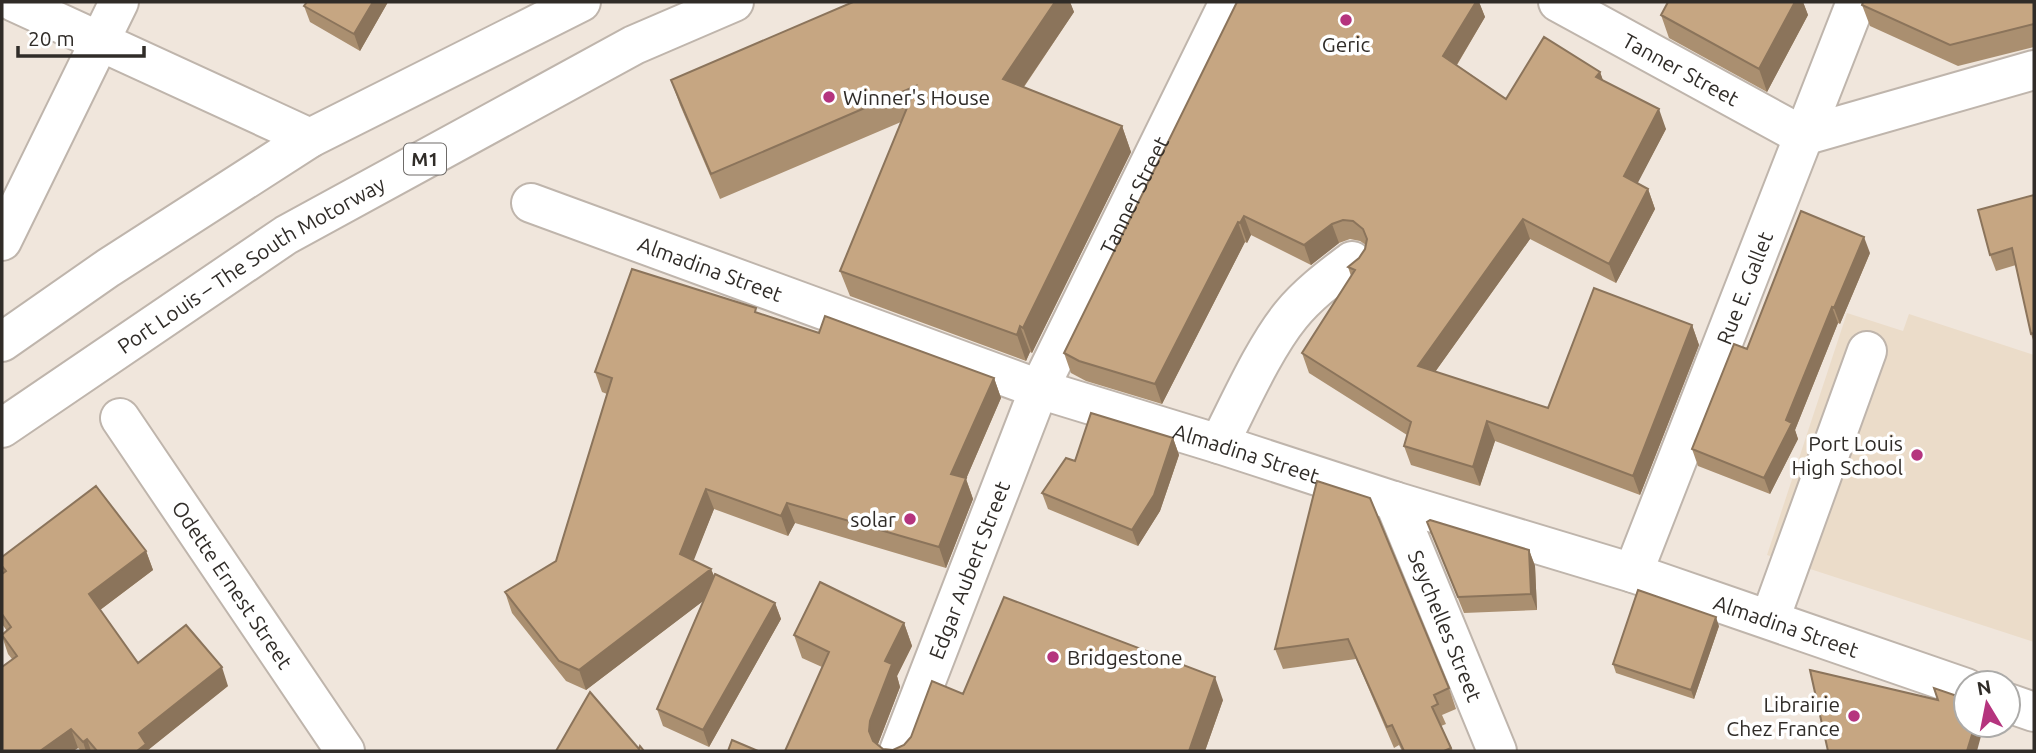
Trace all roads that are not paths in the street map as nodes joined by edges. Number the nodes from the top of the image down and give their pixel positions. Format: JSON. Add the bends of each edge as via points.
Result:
{"nodes":[{"id":1,"x":14,"y":2,"type":"edge"},
{"id":2,"x":119,"y":2,"type":"edge"},
{"id":3,"x":581,"y":2,"type":"edge"},
{"id":4,"x":734,"y":2,"type":"edge"},
{"id":5,"x":1229,"y":2,"type":"edge"},
{"id":6,"x":1558,"y":2,"type":"edge"},
{"id":7,"x":1856,"y":2,"type":"edge"},
{"id":8,"x":98,"y":41,"type":"junction"},
{"id":9,"x":2034,"y":70,"type":"edge"},
{"id":10,"x":1803,"y":135,"type":"junction"},
{"id":11,"x":310,"y":138,"type":"junction"},
{"id":12,"x":531,"y":203,"type":"dead end"},
{"id":13,"x":2,"y":241,"type":"edge"},
{"id":14,"x":1352,"y":261,"type":"edge"},
{"id":15,"x":2,"y":342,"type":"edge"},
{"id":16,"x":1867,"y":351,"type":"dead end"},
{"id":17,"x":1039,"y":389,"type":"junction"},
{"id":18,"x":120,"y":418,"type":"dead end"},
{"id":19,"x":2,"y":428,"type":"edge"},
{"id":20,"x":1219,"y":443,"type":"junction"},
{"id":21,"x":1394,"y":501,"type":"junction"},
{"id":22,"x":1633,"y":572,"type":"junction"},
{"id":23,"x":1770,"y":619,"type":"junction"},
{"id":24,"x":1952,"y":683,"type":"edge"},
{"id":25,"x":345,"y":751,"type":"edge"},
{"id":26,"x":899,"y":751,"type":"edge"},
{"id":27,"x":1497,"y":751,"type":"edge"}],
"edges":[{"from":1,"to":8,"type":"main road"},
{"from":2,"to":8,"type":"main road"},
{"from":3,"to":11,"type":"main road"},
{"from":4,"to":19,"type":"main road","name":"Port Louis – The South Motorway","number":"M1","via":[[634,45],[286,235]]},
{"from":5,"to":17,"type":"main road","name":"Tanner Street"},
{"from":6,"to":10,"type":"main road","name":"Tanner Street"},
{"from":7,"to":10,"type":"main road","name":"Rue E. Gallet"},
{"from":8,"to":11,"type":"main road"},
{"from":8,"to":13,"type":"main road"},
{"from":9,"to":10,"type":"main road"},
{"from":10,"to":22,"type":"main road","name":"Rue E. Gallet"},
{"from":11,"to":15,"type":"main road"},
{"from":12,"to":17,"type":"main road","name":"Almadina Street"},
{"from":14,"to":20,"type":"main road","via":[[1290,316]]},
{"from":16,"to":23,"type":"main road"},
{"from":17,"to":20,"type":"main road","name":"Almadina Street"},
{"from":17,"to":26,"type":"main road","name":"Edgar Aubert Street"},
{"from":18,"to":25,"type":"main road","name":"Odette Ernest Street"},
{"from":20,"to":21,"type":"main road","name":"Almadina Street"},
{"from":21,"to":22,"type":"main road","name":"Almadina Street"},
{"from":21,"to":27,"type":"main road","name":"Seychelles Street"},
{"from":22,"to":23,"type":"main road","name":"Almadina Street"},
{"from":23,"to":24,"type":"main road","name":"Almadina Street"}]}
